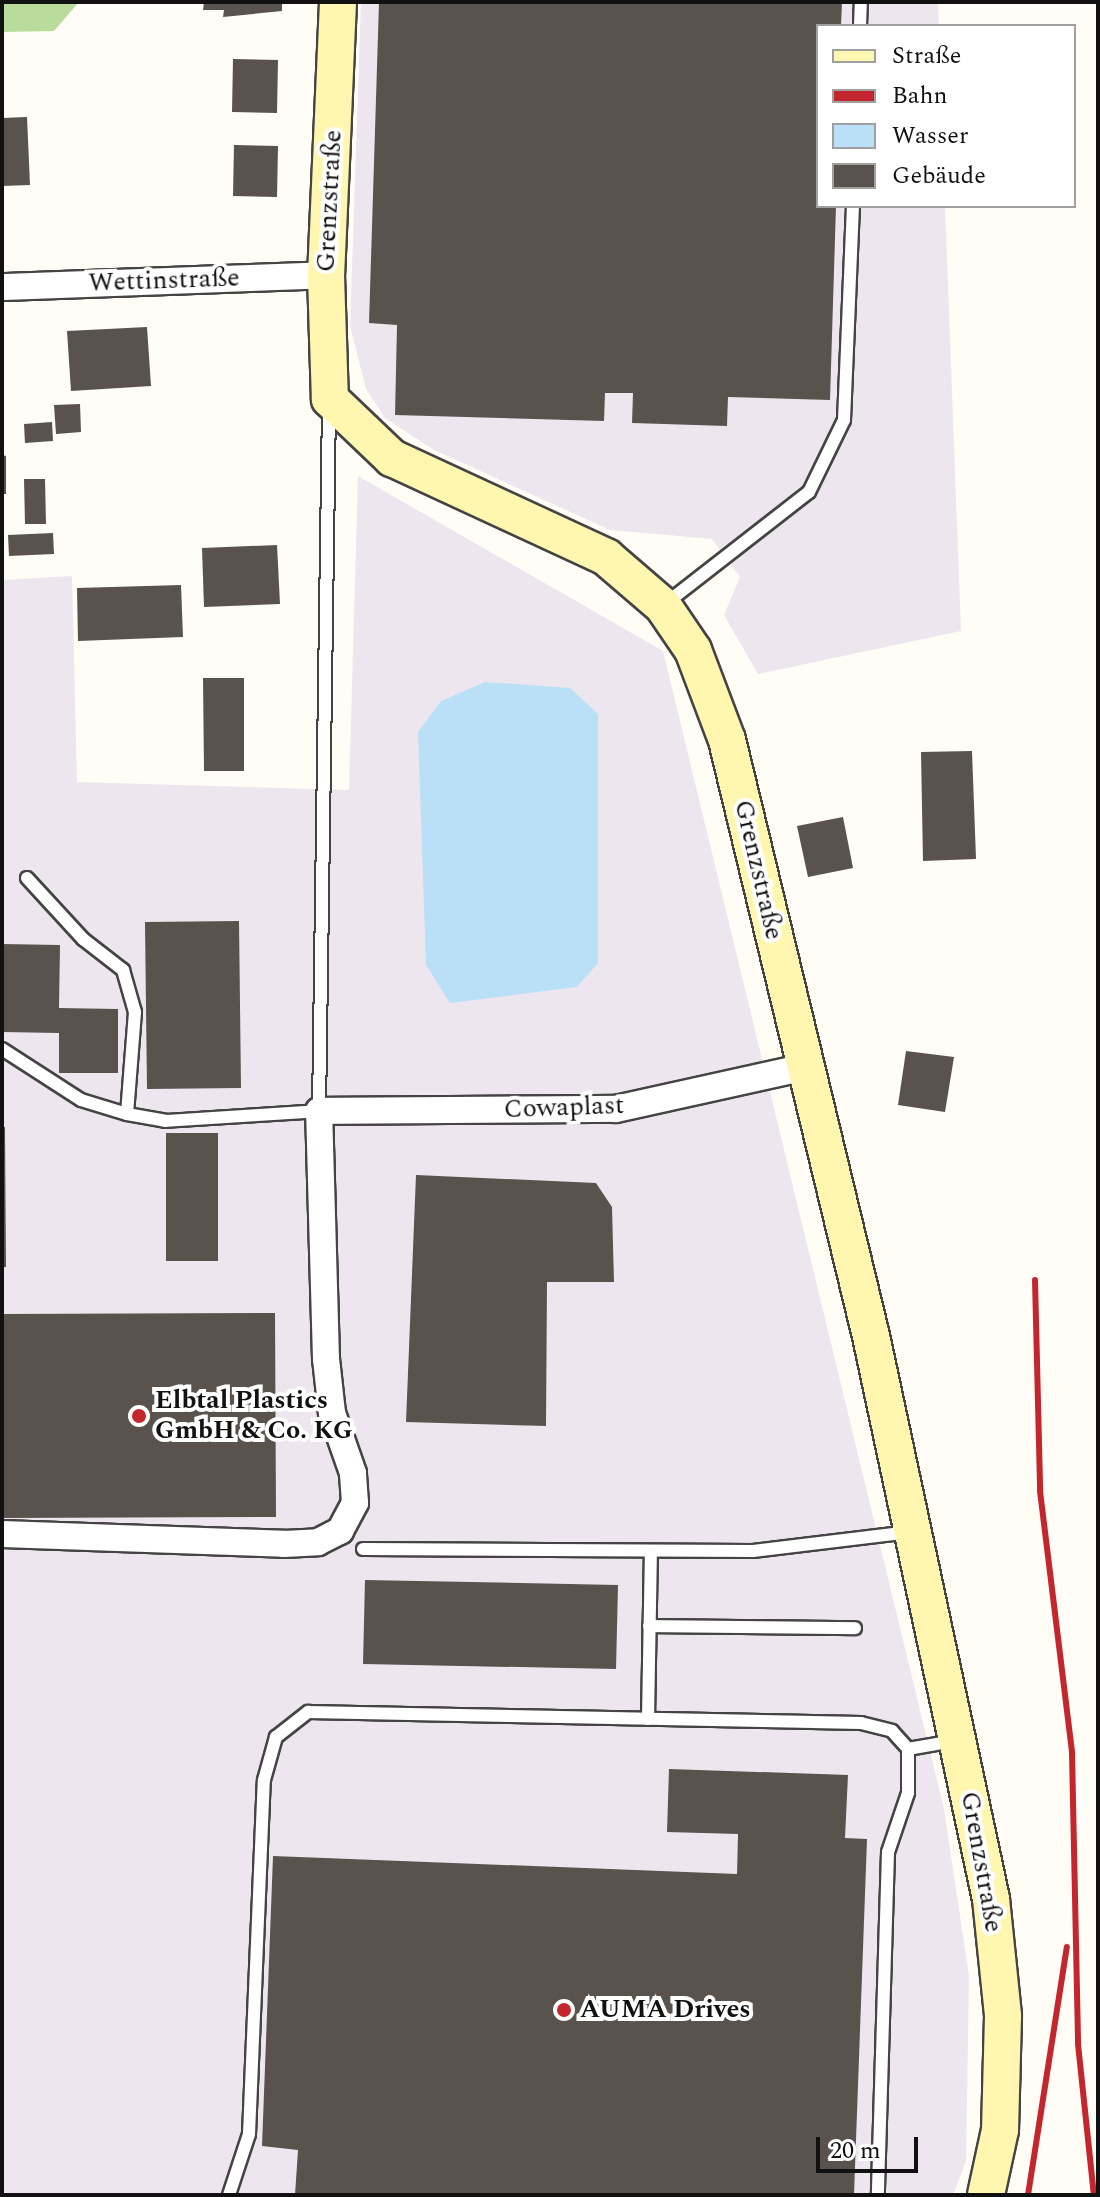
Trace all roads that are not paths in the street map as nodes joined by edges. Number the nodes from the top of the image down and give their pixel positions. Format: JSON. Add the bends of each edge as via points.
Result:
{"nodes":[{"id":1,"x":338,"y":2,"type":"edge"},
{"id":2,"x":861,"y":2,"type":"edge"},
{"id":3,"x":860,"y":24,"type":"edge"},
{"id":4,"x":853,"y":208,"type":"edge"},
{"id":5,"x":326,"y":275,"type":"junction"},
{"id":6,"x":2,"y":287,"type":"edge"},
{"id":7,"x":330,"y":399,"type":"junction"},
{"id":8,"x":663,"y":606,"type":"junction"},
{"id":9,"x":27,"y":878,"type":"dead end"},
{"id":10,"x":2,"y":1049,"type":"edge"},
{"id":11,"x":805,"y":1067,"type":"junction"},
{"id":12,"x":319,"y":1111,"type":"junction"},
{"id":13,"x":127,"y":1114,"type":"junction"},
{"id":14,"x":914,"y":1532,"type":"junction"},
{"id":15,"x":2,"y":1534,"type":"edge"},
{"id":16,"x":363,"y":1549,"type":"dead end"},
{"id":17,"x":651,"y":1552,"type":"junction"},
{"id":18,"x":649,"y":1626,"type":"junction"},
{"id":19,"x":855,"y":1628,"type":"dead end"},
{"id":20,"x":648,"y":1719,"type":"junction"},
{"id":21,"x":957,"y":1740,"type":"junction"},
{"id":22,"x":908,"y":1749,"type":"junction"},
{"id":23,"x":229,"y":2195,"type":"edge"},
{"id":24,"x":878,"y":2195,"type":"edge"},
{"id":25,"x":986,"y":2195,"type":"edge"}],
"edges":[{"from":1,"to":5,"type":"street","name":"Grenzstraße"},
{"from":2,"to":3,"type":"lane"},
{"from":4,"to":8,"type":"lane","via":[[844,420],[809,492]]},
{"from":5,"to":6,"type":"street","name":"Wettinstraße"},
{"from":5,"to":7,"type":"street","name":"Grenzstraße"},
{"from":7,"to":8,"type":"street","name":"Grenzstraße","via":[[392,458],[606,557]]},
{"from":7,"to":12,"type":"lane","name":"Grenzstraße"},
{"from":8,"to":11,"type":"street","name":"Grenzstraße","via":[[693,650],[727,740]]},
{"from":9,"to":13,"type":"lane","via":[[83,939],[123,970],[135,1012]]},
{"from":10,"to":13,"type":"lane","via":[[81,1100]]},
{"from":11,"to":12,"type":"street","name":"Cowaplast","via":[[616,1109]]},
{"from":11,"to":14,"type":"street","name":"Grenzstraße"},
{"from":12,"to":13,"type":"lane","via":[[165,1121]]},
{"from":12,"to":15,"type":"street","name":"Grenzstraße","via":[[326,1359],[332,1413],[353,1473],[355,1503],[340,1531],[318,1542],[284,1544]]},
{"from":14,"to":17,"type":"lane","via":[[821,1547]]},
{"from":14,"to":21,"type":"street","name":"Grenzstraße"},
{"from":16,"to":17,"type":"lane"},
{"from":17,"to":18,"type":"lane"},
{"from":18,"to":19,"type":"lane"},
{"from":18,"to":20,"type":"lane"},
{"from":20,"to":22,"type":"lane","via":[[861,1723],[892,1731]]},
{"from":20,"to":23,"type":"lane","via":[[308,1712],[276,1737],[264,1780],[249,2134]]},
{"from":21,"to":22,"type":"lane"},
{"from":21,"to":25,"type":"street","name":"Grenzstraße","via":[[991,1899],[1003,2016],[1000,2130]]},
{"from":22,"to":24,"type":"lane","via":[[908,1793],[888,1852]]}]}
